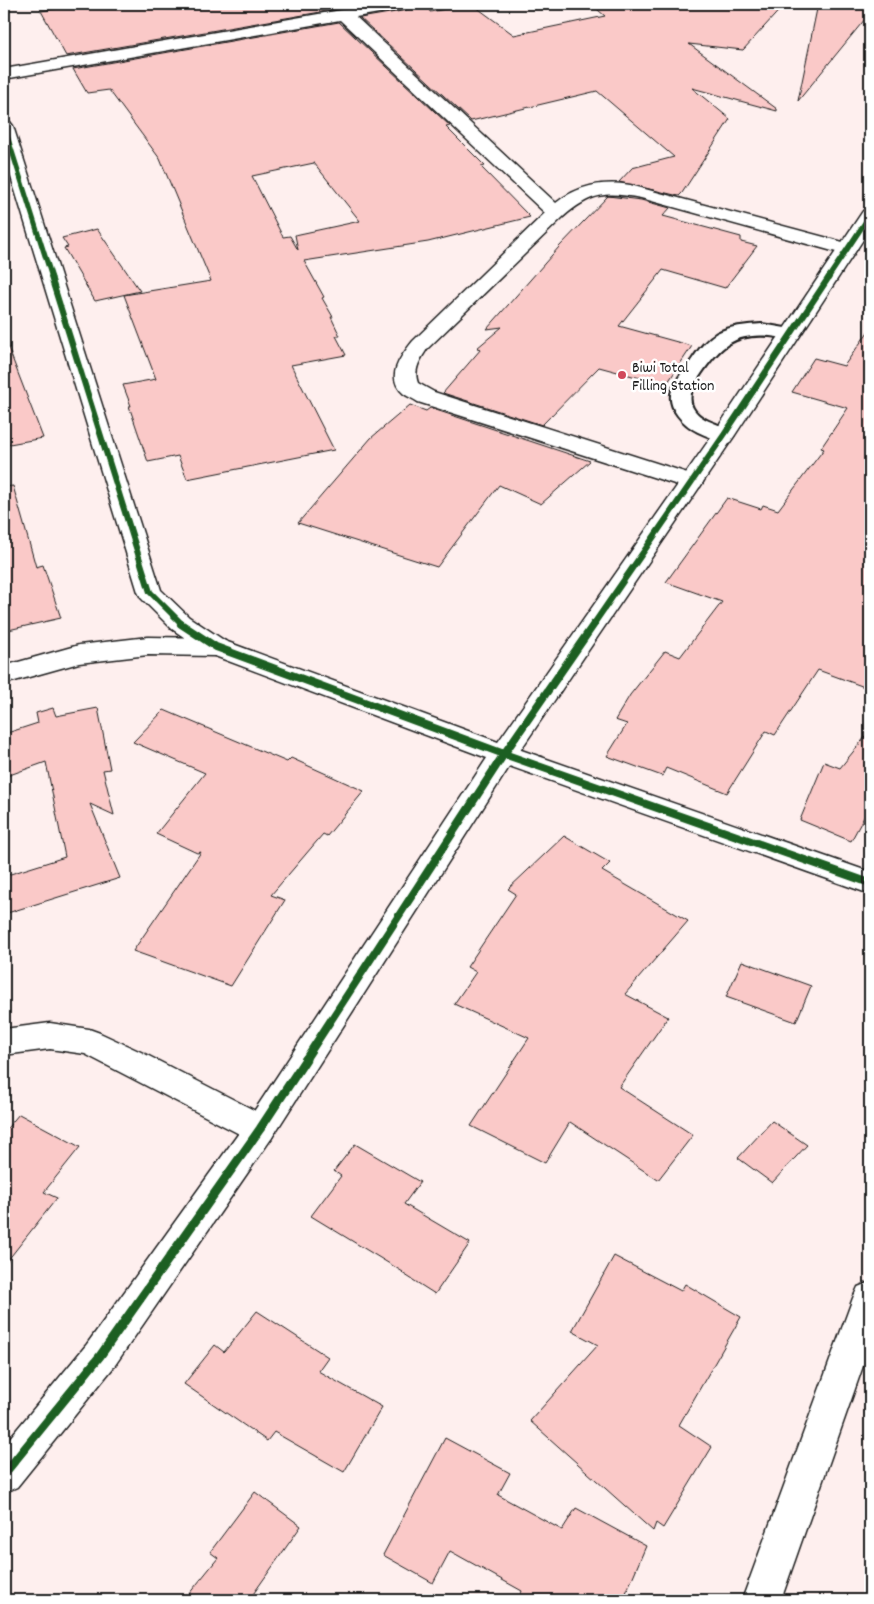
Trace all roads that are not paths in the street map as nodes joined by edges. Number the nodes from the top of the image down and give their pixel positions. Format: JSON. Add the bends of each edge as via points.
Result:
{"nodes":[{"id":1,"x":402,"y":4,"type":"edge"},
{"id":2,"x":343,"y":14,"type":"junction"},
{"id":3,"x":4,"y":74,"type":"edge"},
{"id":4,"x":4,"y":126,"type":"edge"},
{"id":5,"x":556,"y":213,"type":"junction"},
{"id":6,"x":870,"y":215,"type":"edge"},
{"id":7,"x":847,"y":249,"type":"junction"},
{"id":8,"x":790,"y":334,"type":"junction"},
{"id":9,"x":724,"y":435,"type":"junction"},
{"id":10,"x":692,"y":482,"type":"junction"},
{"id":11,"x":216,"y":647,"type":"junction"},
{"id":12,"x":4,"y":675,"type":"edge"},
{"id":13,"x":504,"y":754,"type":"junction"},
{"id":14,"x":870,"y":884,"type":"edge"},
{"id":15,"x":4,"y":1042,"type":"edge"},
{"id":16,"x":260,"y":1129,"type":"junction"},
{"id":17,"x":869,"y":1307,"type":"edge"},
{"id":18,"x":4,"y":1474,"type":"edge"},
{"id":19,"x":761,"y":1600,"type":"edge"}],
"edges":[{"from":1,"to":2,"type":"street"},
{"from":2,"to":3,"type":"street"},
{"from":2,"to":5,"type":"street"},
{"from":4,"to":11,"type":"street","via":[[150,592],[165,611]]},
{"from":5,"to":7,"type":"street","via":[[585,191],[614,188],[644,193]]},
{"from":5,"to":10,"type":"street","via":[[420,345],[408,362],[405,375],[411,389]]},
{"from":6,"to":7,"type":"street"},
{"from":7,"to":8,"type":"street"},
{"from":8,"to":9,"type":"street"},
{"from":8,"to":9,"type":"lane","via":[[746,331],[717,341],[685,384],[681,394],[688,416]]},
{"from":9,"to":10,"type":"street"},
{"from":10,"to":13,"type":"street"},
{"from":11,"to":12,"type":"street","via":[[148,646],[79,654]]},
{"from":11,"to":13,"type":"street"},
{"from":13,"to":14,"type":"street"},
{"from":13,"to":16,"type":"street"},
{"from":15,"to":16,"type":"street","via":[[50,1036],[89,1042]]},
{"from":16,"to":18,"type":"street","via":[[100,1356]]},
{"from":17,"to":19,"type":"street"}]}
